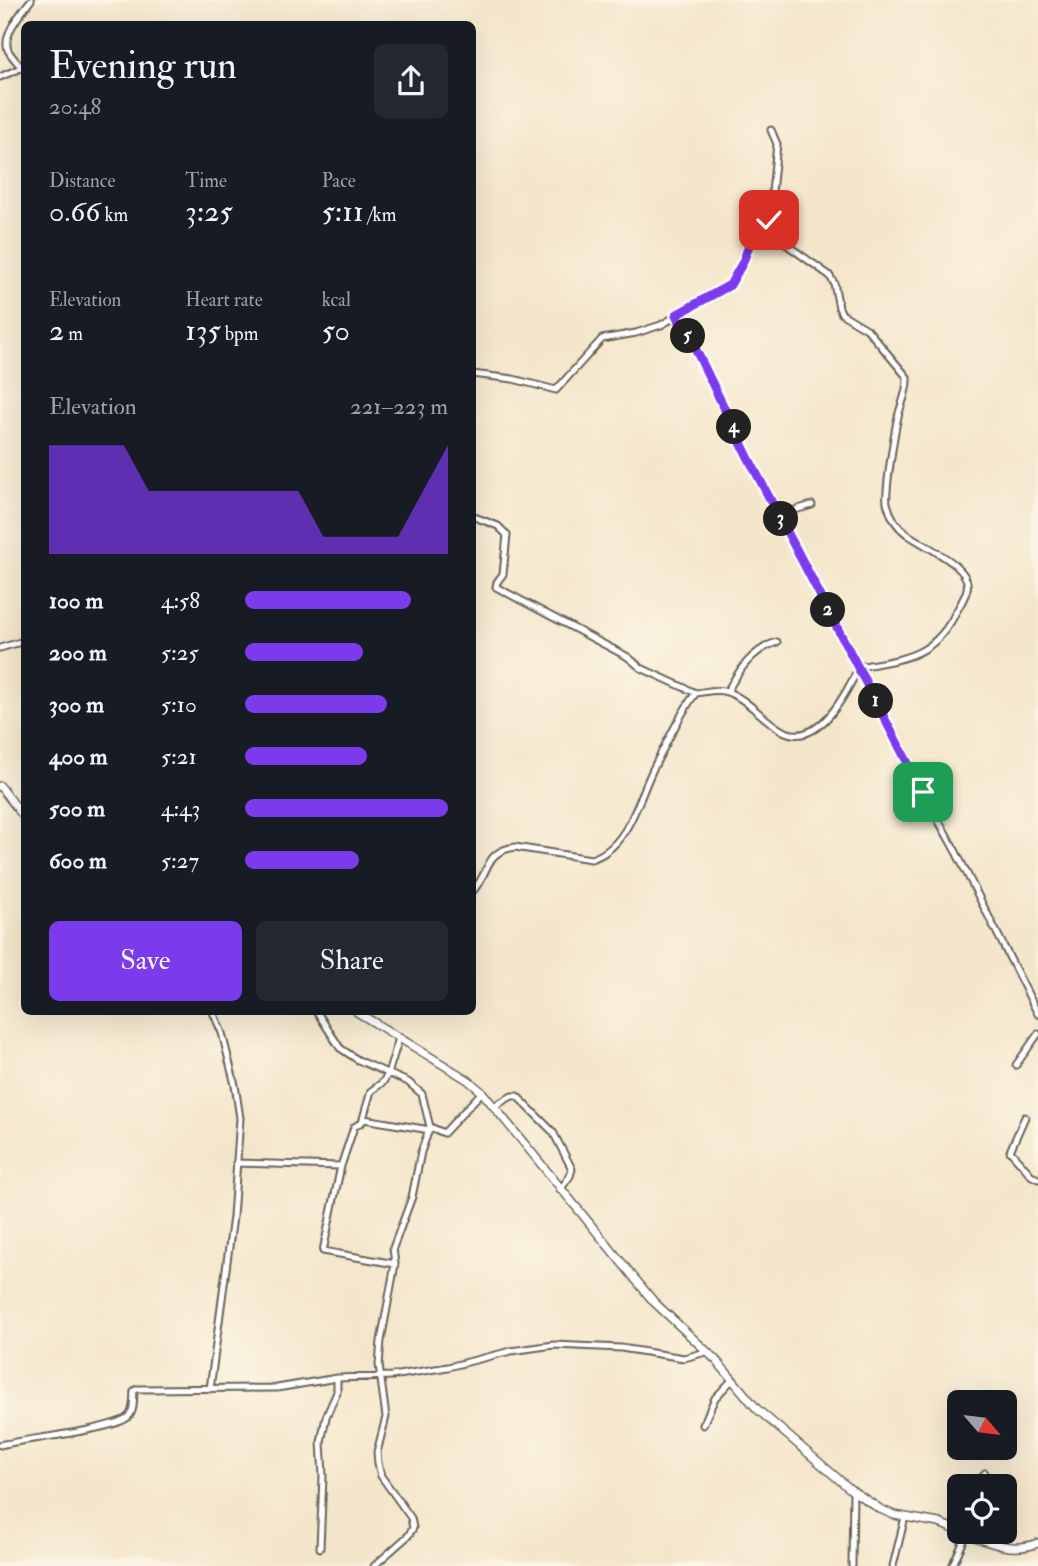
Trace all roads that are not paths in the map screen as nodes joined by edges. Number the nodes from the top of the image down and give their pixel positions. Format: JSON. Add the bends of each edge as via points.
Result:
{"nodes":[{"id":1,"x":31,"y":0,"type":"edge"},
{"id":2,"x":21,"y":65,"type":"edge"},
{"id":3,"x":21,"y":68,"type":"edge"},
{"id":4,"x":0,"y":77,"type":"edge"},
{"id":5,"x":771,"y":130,"type":"dead end"},
{"id":6,"x":767,"y":225,"type":"junction"},
{"id":7,"x":676,"y":315,"type":"junction"},
{"id":8,"x":476,"y":374,"type":"edge"},
{"id":9,"x":812,"y":505,"type":"dead end"},
{"id":10,"x":780,"y":517,"type":"junction"},
{"id":11,"x":476,"y":518,"type":"edge"},
{"id":12,"x":21,"y":642,"type":"edge"},
{"id":13,"x":777,"y":642,"type":"dead end"},
{"id":14,"x":0,"y":648,"type":"edge"},
{"id":15,"x":859,"y":667,"type":"junction"},
{"id":16,"x":727,"y":692,"type":"junction"},
{"id":17,"x":696,"y":694,"type":"junction"},
{"id":18,"x":0,"y":786,"type":"edge"},
{"id":19,"x":21,"y":813,"type":"edge"},
{"id":20,"x":476,"y":888,"type":"edge"},
{"id":21,"x":1038,"y":1014,"type":"edge"},
{"id":22,"x":214,"y":1015,"type":"edge"},
{"id":23,"x":319,"y":1015,"type":"edge"},
{"id":24,"x":362,"y":1015,"type":"edge"},
{"id":25,"x":1038,"y":1034,"type":"edge"},
{"id":26,"x":399,"y":1038,"type":"junction"},
{"id":27,"x":1016,"y":1065,"type":"dead end"},
{"id":28,"x":388,"y":1074,"type":"junction"},
{"id":29,"x":482,"y":1092,"type":"junction"},
{"id":30,"x":494,"y":1106,"type":"junction"},
{"id":31,"x":1025,"y":1117,"type":"dead end"},
{"id":32,"x":363,"y":1119,"type":"junction"},
{"id":33,"x":430,"y":1128,"type":"junction"},
{"id":34,"x":236,"y":1163,"type":"junction"},
{"id":35,"x":341,"y":1166,"type":"junction"},
{"id":36,"x":1038,"y":1180,"type":"edge"},
{"id":37,"x":560,"y":1190,"type":"junction"},
{"id":38,"x":395,"y":1264,"type":"junction"},
{"id":39,"x":706,"y":1352,"type":"junction"},
{"id":40,"x":381,"y":1375,"type":"junction"},
{"id":41,"x":337,"y":1378,"type":"junction"},
{"id":42,"x":733,"y":1380,"type":"junction"},
{"id":43,"x":210,"y":1389,"type":"junction"},
{"id":44,"x":702,"y":1425,"type":"dead end"},
{"id":45,"x":0,"y":1445,"type":"edge"},
{"id":46,"x":853,"y":1490,"type":"junction"},
{"id":47,"x":905,"y":1517,"type":"junction"},
{"id":48,"x":947,"y":1526,"type":"edge"},
{"id":49,"x":958,"y":1544,"type":"edge"},
{"id":50,"x":992,"y":1544,"type":"edge"},
{"id":51,"x":1038,"y":1544,"type":"edge"},
{"id":52,"x":320,"y":1548,"type":"dead end"},
{"id":53,"x":374,"y":1566,"type":"edge"},
{"id":54,"x":852,"y":1566,"type":"edge"},
{"id":55,"x":893,"y":1566,"type":"edge"},
{"id":56,"x":952,"y":1566,"type":"edge"}],
"edges":[{"from":1,"to":2,"type":"street","via":[[7,45]]},
{"from":3,"to":4,"type":"street"},
{"from":5,"to":6,"type":"street","via":[[777,144]]},
{"from":6,"to":7,"type":"street","via":[[751,240],[730,285]]},
{"from":6,"to":15,"type":"street","via":[[829,275],[842,314],[867,329],[907,377],[894,433],[887,503],[901,529],[951,562],[967,584],[945,632],[930,646],[904,658]]},
{"from":7,"to":8,"type":"street","via":[[636,333],[602,339],[556,390]]},
{"from":7,"to":10,"type":"street"},
{"from":9,"to":10,"type":"street"},
{"from":10,"to":15,"type":"street"},
{"from":11,"to":17,"type":"street","via":[[507,535],[503,574],[496,587]]},
{"from":12,"to":14,"type":"street"},
{"from":13,"to":16,"type":"street","via":[[751,657]]},
{"from":15,"to":16,"type":"street","via":[[834,712],[806,732],[783,731]]},
{"from":15,"to":21,"type":"street"},
{"from":16,"to":17,"type":"street"},
{"from":17,"to":20,"type":"street","via":[[612,848],[591,859],[506,848],[491,858]]},
{"from":18,"to":19,"type":"street"},
{"from":22,"to":34,"type":"street","via":[[240,1113]]},
{"from":23,"to":28,"type":"street","via":[[340,1048]]},
{"from":24,"to":26,"type":"street"},
{"from":25,"to":27,"type":"street"},
{"from":26,"to":28,"type":"street"},
{"from":26,"to":29,"type":"street"},
{"from":28,"to":32,"type":"street","via":[[371,1091]]},
{"from":28,"to":33,"type":"street","via":[[422,1094]]},
{"from":29,"to":30,"type":"street"},
{"from":29,"to":33,"type":"street","via":[[444,1133]]},
{"from":30,"to":37,"type":"street"},
{"from":30,"to":37,"type":"street","via":[[517,1096],[553,1132],[572,1169]]},
{"from":31,"to":36,"type":"street","via":[[1010,1151]]},
{"from":32,"to":33,"type":"street"},
{"from":32,"to":35,"type":"street","via":[[354,1127]]},
{"from":33,"to":38,"type":"street","via":[[393,1248]]},
{"from":34,"to":35,"type":"street"},
{"from":34,"to":43,"type":"street"},
{"from":35,"to":38,"type":"street","via":[[323,1251]]},
{"from":37,"to":39,"type":"street","via":[[654,1302]]},
{"from":38,"to":40,"type":"street","via":[[381,1341]]},
{"from":39,"to":40,"type":"street","via":[[684,1359],[621,1348],[554,1345],[511,1350],[448,1367]]},
{"from":39,"to":42,"type":"street"},
{"from":40,"to":41,"type":"street"},
{"from":40,"to":53,"type":"street","via":[[386,1417],[378,1464],[413,1528]]},
{"from":41,"to":43,"type":"street","via":[[277,1388]]},
{"from":41,"to":52,"type":"street","via":[[321,1442]]},
{"from":42,"to":44,"type":"street","via":[[715,1398]]},
{"from":42,"to":46,"type":"street","via":[[757,1409]]},
{"from":43,"to":45,"type":"street","via":[[137,1389],[126,1419]]},
{"from":46,"to":47,"type":"street","via":[[886,1512]]},
{"from":46,"to":54,"type":"street"},
{"from":47,"to":48,"type":"street"},
{"from":47,"to":55,"type":"street"},
{"from":49,"to":56,"type":"street"},
{"from":50,"to":51,"type":"street","via":[[1012,1549]]}]}
